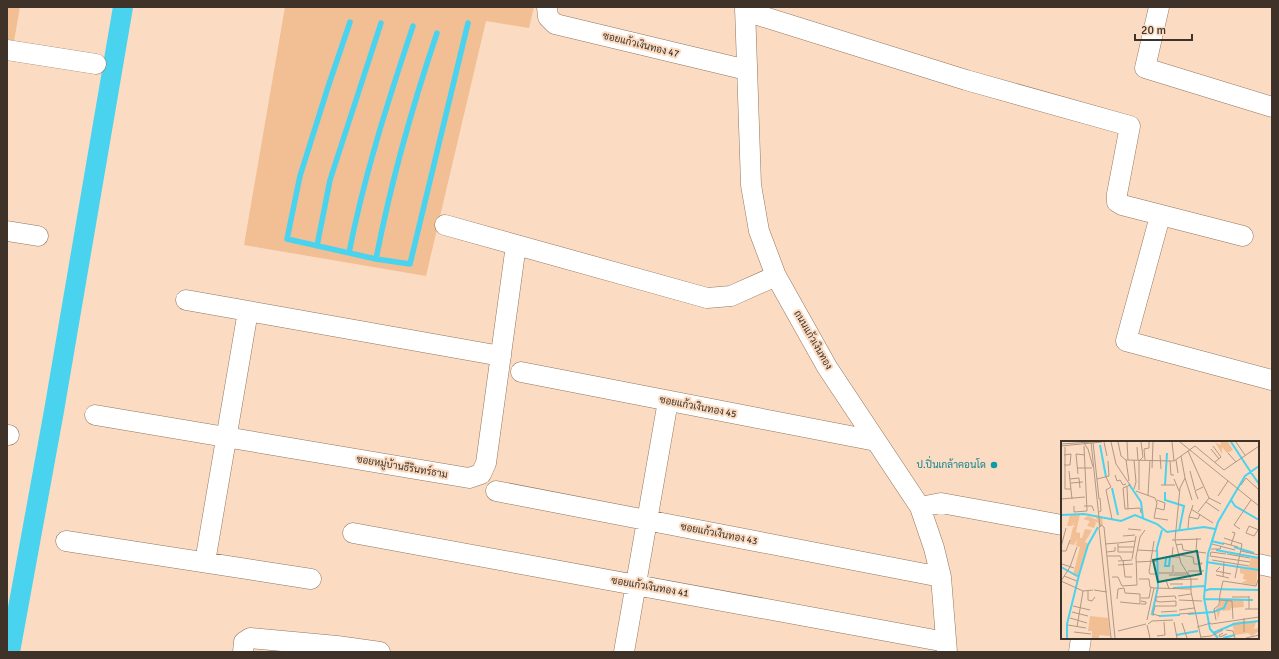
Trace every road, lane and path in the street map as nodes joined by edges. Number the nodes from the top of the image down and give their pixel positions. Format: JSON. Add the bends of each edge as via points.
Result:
{"nodes":[{"id":1,"x":548,"y":7,"type":"edge"},
{"id":2,"x":1159,"y":7,"type":"edge"},
{"id":3,"x":745,"y":9,"type":"edge"},
{"id":4,"x":7,"y":50,"type":"edge"},
{"id":5,"x":96,"y":64,"type":"dead end"},
{"id":6,"x":747,"y":70,"type":"junction"},
{"id":7,"x":1272,"y":107,"type":"edge"},
{"id":8,"x":1157,"y":215,"type":"junction"},
{"id":9,"x":445,"y":225,"type":"dead end"},
{"id":10,"x":7,"y":231,"type":"edge"},
{"id":11,"x":38,"y":236,"type":"dead end"},
{"id":12,"x":1243,"y":236,"type":"dead end"},
{"id":13,"x":516,"y":245,"type":"junction"},
{"id":14,"x":776,"y":276,"type":"junction"},
{"id":15,"x":186,"y":300,"type":"dead end"},
{"id":16,"x":248,"y":311,"type":"junction"},
{"id":17,"x":501,"y":356,"type":"junction"},
{"id":18,"x":521,"y":372,"type":"dead end"},
{"id":19,"x":1272,"y":380,"type":"edge"},
{"id":20,"x":668,"y":401,"type":"junction"},
{"id":21,"x":95,"y":415,"type":"dead end"},
{"id":22,"x":226,"y":437,"type":"junction"},
{"id":23,"x":876,"y":441,"type":"junction"},
{"id":24,"x":496,"y":491,"type":"dead end"},
{"id":25,"x":920,"y":507,"type":"junction"},
{"id":26,"x":647,"y":520,"type":"junction"},
{"id":27,"x":1061,"y":525,"type":"edge"},
{"id":28,"x":353,"y":533,"type":"dead end"},
{"id":29,"x":66,"y":541,"type":"dead end"},
{"id":30,"x":205,"y":562,"type":"junction"},
{"id":31,"x":1259,"y":564,"type":"edge"},
{"id":32,"x":1272,"y":567,"type":"edge"},
{"id":33,"x":941,"y":577,"type":"junction"},
{"id":34,"x":311,"y":579,"type":"dead end"},
{"id":35,"x":636,"y":585,"type":"junction"},
{"id":36,"x":1081,"y":639,"type":"edge"},
{"id":37,"x":947,"y":647,"type":"edge"},
{"id":38,"x":242,"y":652,"type":"edge"},
{"id":39,"x":380,"y":652,"type":"edge"},
{"id":40,"x":624,"y":652,"type":"edge"},
{"id":41,"x":1079,"y":652,"type":"edge"}],
"edges":[{"from":1,"to":6,"type":"street","name":"ซอยแก้วเงินทอง 47","via":[[548,17],[555,24]]},
{"from":2,"to":7,"type":"street","via":[[1145,68]]},
{"from":3,"to":6,"type":"street","name":"ถนนแก้วเงินทอง"},
{"from":3,"to":8,"type":"street","via":[[966,80],[1130,126],[1117,202]]},
{"from":4,"to":5,"type":"street"},
{"from":6,"to":14,"type":"street","name":"ถนนแก้วเงินทอง","via":[[751,186],[759,231]]},
{"from":8,"to":12,"type":"street"},
{"from":8,"to":19,"type":"street","via":[[1159,220],[1126,341]]},
{"from":9,"to":13,"type":"street"},
{"from":10,"to":11,"type":"street"},
{"from":13,"to":14,"type":"street","via":[[707,298],[731,296]]},
{"from":13,"to":17,"type":"street","name":"ซอยหมู่บ้านธีรินทร์ธาม"},
{"from":14,"to":23,"type":"street","name":"ถนนแก้วเงินทอง","via":[[827,367]]},
{"from":15,"to":16,"type":"street"},
{"from":16,"to":17,"type":"street"},
{"from":16,"to":22,"type":"street"},
{"from":17,"to":22,"type":"street","name":"ซอยหมู่บ้านธีรินทร์ธาม","via":[[486,463],[481,474],[469,478]]},
{"from":18,"to":20,"type":"street","name":"ซอยแก้วเงินทอง 45"},
{"from":20,"to":23,"type":"street","name":"ซอยแก้วเงินทอง 45"},
{"from":20,"to":26,"type":"street"},
{"from":21,"to":22,"type":"street","name":"ซอยหมู่บ้านธีรินทร์ธาม"},
{"from":22,"to":30,"type":"street"},
{"from":23,"to":25,"type":"street","name":"ถนนแก้วเงินทอง"},
{"from":24,"to":26,"type":"street","name":"ซอยแก้วเงินทอง 43"},
{"from":25,"to":27,"type":"street","via":[[941,503]]},
{"from":25,"to":33,"type":"street","name":"ถนนแก้วเงินทอง"},
{"from":26,"to":33,"type":"street","name":"ซอยแก้วเงินทอง 43"},
{"from":26,"to":35,"type":"street"},
{"from":28,"to":35,"type":"street","name":"ซอยแก้วเงินทอง 41"},
{"from":29,"to":30,"type":"street"},
{"from":30,"to":34,"type":"street"},
{"from":31,"to":32,"type":"street"},
{"from":33,"to":37,"type":"street","name":"ถนนแก้วเงินทอง"},
{"from":35,"to":37,"type":"street","name":"ซอยแก้วเงินทอง 41"},
{"from":35,"to":40,"type":"street"},
{"from":36,"to":41,"type":"street"},
{"from":38,"to":39,"type":"street","via":[[244,642],[250,638]]}]}
